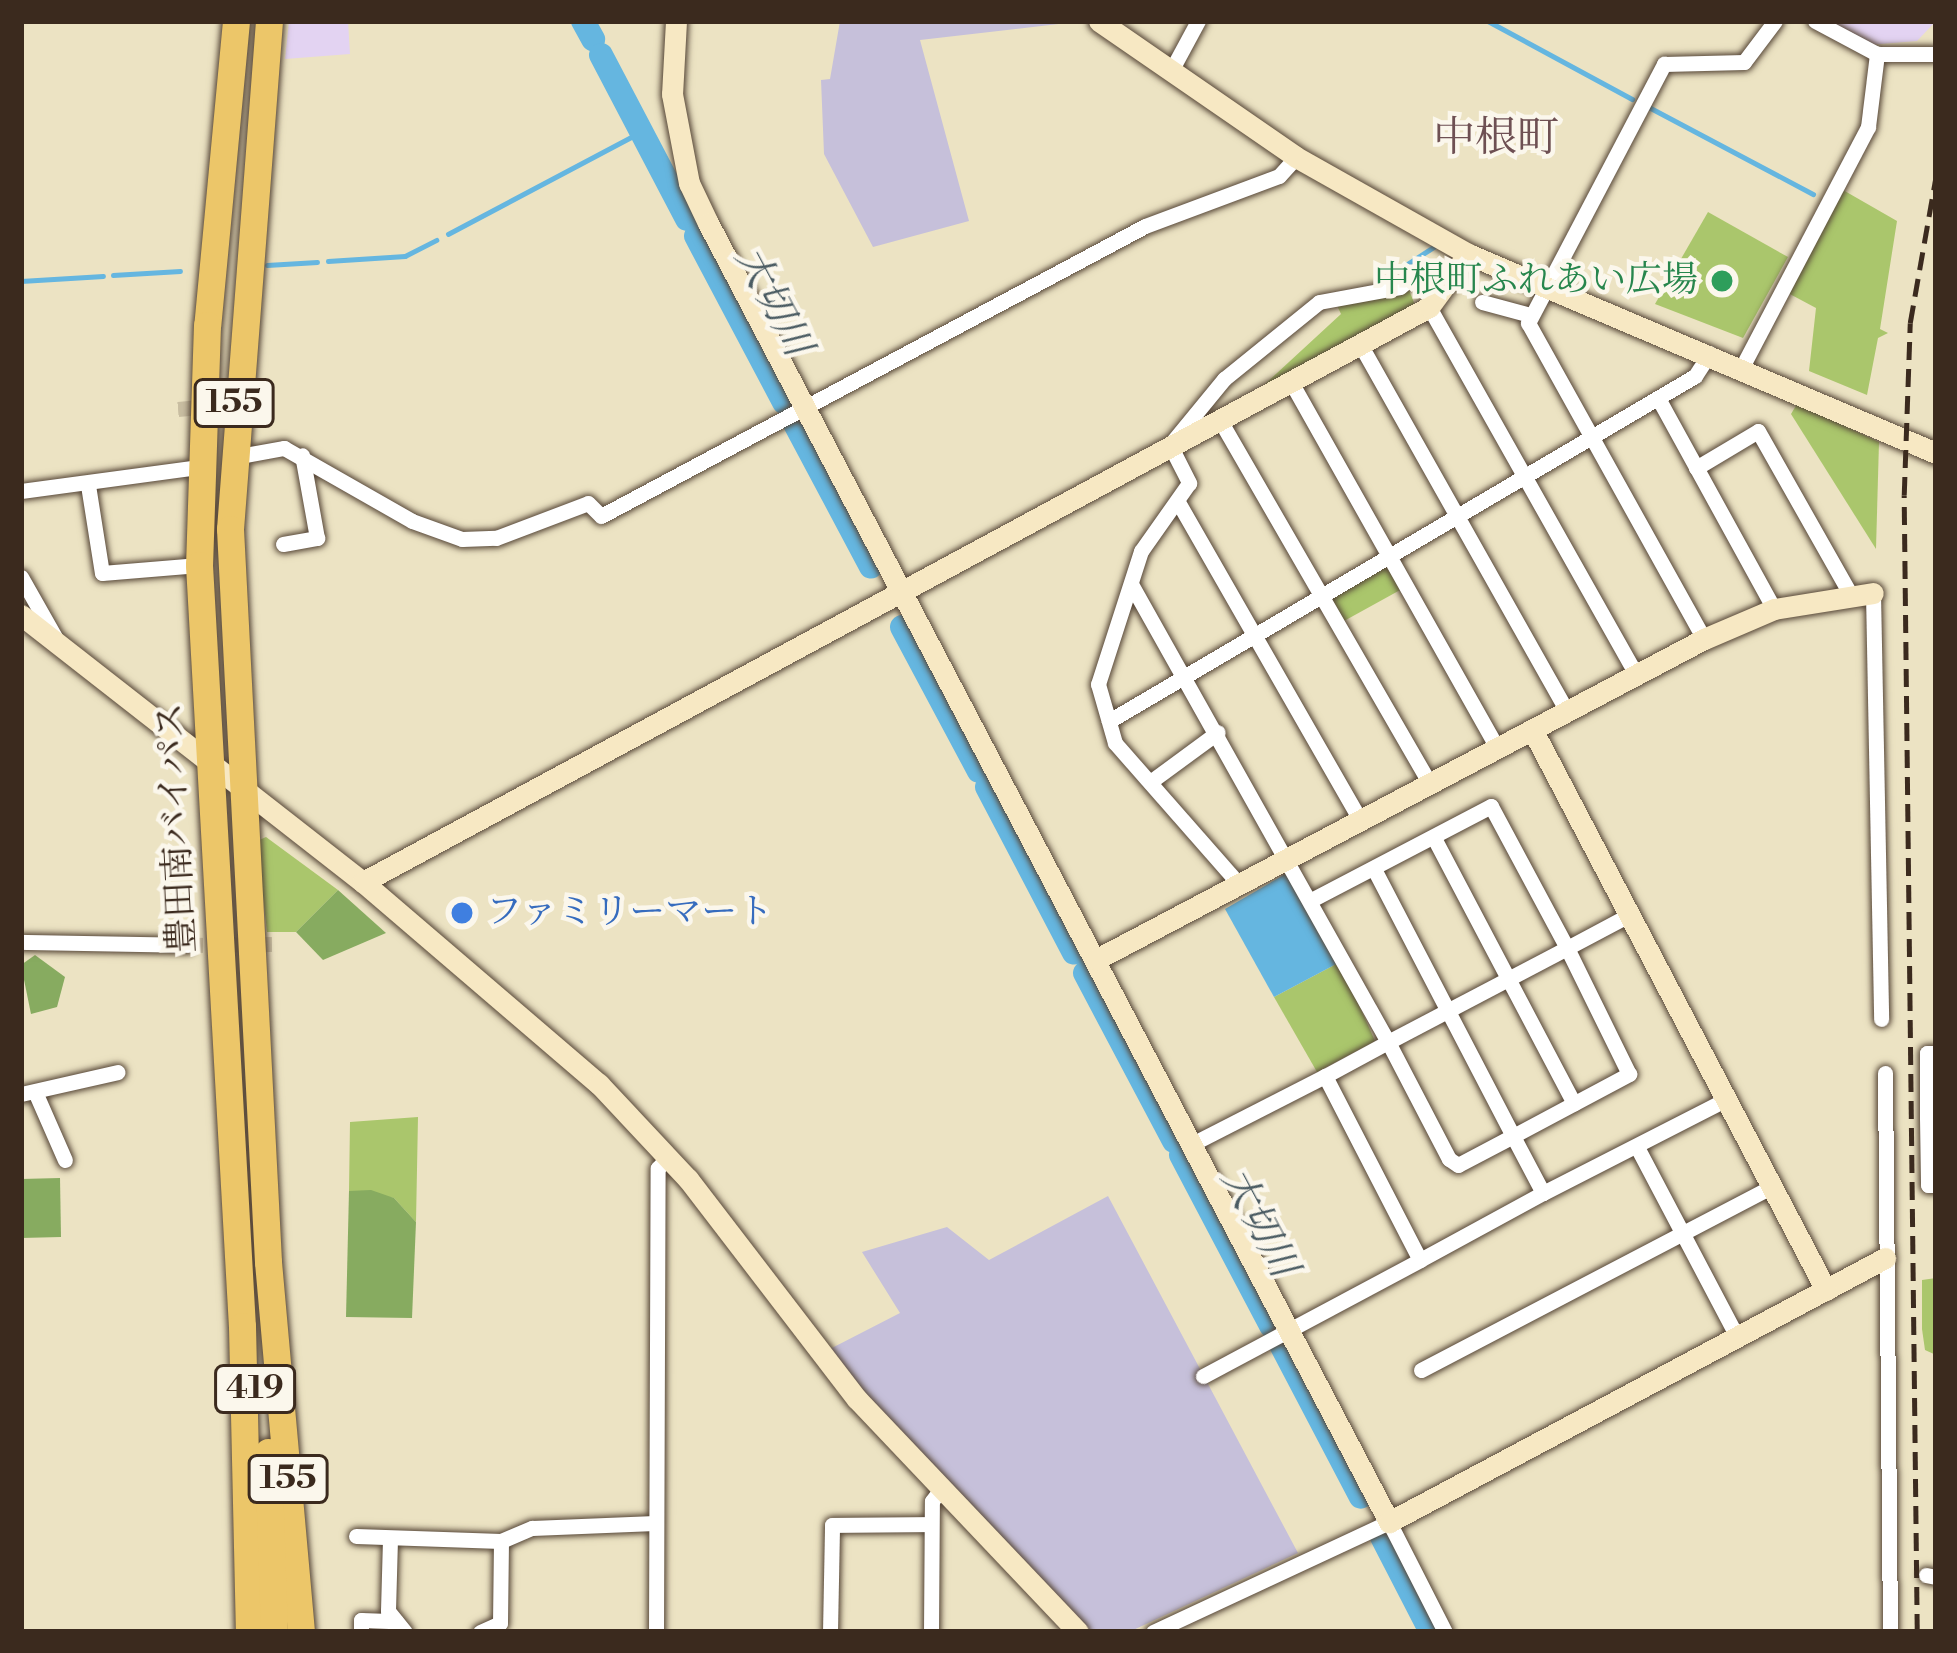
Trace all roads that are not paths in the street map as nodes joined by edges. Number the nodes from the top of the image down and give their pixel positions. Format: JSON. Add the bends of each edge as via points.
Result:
{"nodes":[{"id":1,"x":236,"y":21,"type":"edge"},
{"id":2,"x":268,"y":21,"type":"edge"},
{"id":3,"x":676,"y":21,"type":"edge"},
{"id":4,"x":1099,"y":21,"type":"edge"},
{"id":5,"x":1198,"y":21,"type":"edge"},
{"id":6,"x":1775,"y":21,"type":"edge"},
{"id":7,"x":1815,"y":21,"type":"edge"},
{"id":8,"x":1877,"y":54,"type":"junction"},
{"id":9,"x":1933,"y":54,"type":"edge"},
{"id":10,"x":1172,"y":69,"type":"junction"},
{"id":11,"x":1296,"y":157,"type":"junction"},
{"id":12,"x":1468,"y":254,"type":"junction"},
{"id":13,"x":1413,"y":276,"type":"dead end"},
{"id":14,"x":1546,"y":287,"type":"junction"},
{"id":15,"x":1482,"y":302,"type":"dead end"},
{"id":16,"x":1430,"y":307,"type":"junction"},
{"id":17,"x":1530,"y":315,"type":"junction"},
{"id":18,"x":1360,"y":344,"type":"junction"},
{"id":19,"x":1710,"y":353,"type":"junction"},
{"id":20,"x":1743,"y":365,"type":"junction"},
{"id":21,"x":1291,"y":382,"type":"junction"},
{"id":22,"x":1658,"y":398,"type":"junction"},
{"id":23,"x":804,"y":408,"type":"junction"},
{"id":24,"x":1221,"y":422,"type":"junction"},
{"id":25,"x":1589,"y":436,"type":"junction"},
{"id":26,"x":1936,"y":453,"type":"edge"},
{"id":27,"x":1167,"y":454,"type":"junction"},
{"id":28,"x":302,"y":455,"type":"junction"},
{"id":29,"x":231,"y":458,"type":"junction"},
{"id":30,"x":199,"y":467,"type":"junction"},
{"id":31,"x":1696,"y":468,"type":"junction"},
{"id":32,"x":1524,"y":475,"type":"junction"},
{"id":33,"x":88,"y":485,"type":"junction"},
{"id":34,"x":21,"y":490,"type":"edge"},
{"id":35,"x":1178,"y":502,"type":"junction"},
{"id":36,"x":1458,"y":514,"type":"junction"},
{"id":37,"x":230,"y":529,"type":"junction"},
{"id":38,"x":283,"y":544,"type":"dead end"},
{"id":39,"x":1389,"y":555,"type":"junction"},
{"id":40,"x":199,"y":565,"type":"junction"},
{"id":41,"x":21,"y":577,"type":"edge"},
{"id":42,"x":1131,"y":584,"type":"junction"},
{"id":43,"x":904,"y":595,"type":"junction"},
{"id":44,"x":1322,"y":595,"type":"junction"},
{"id":45,"x":1862,"y":595,"type":"junction"},
{"id":46,"x":1774,"y":609,"type":"junction"},
{"id":47,"x":21,"y":615,"type":"edge"},
{"id":48,"x":1255,"y":634,"type":"junction"},
{"id":49,"x":1704,"y":639,"type":"junction"},
{"id":50,"x":56,"y":640,"type":"junction"},
{"id":51,"x":1186,"y":676,"type":"junction"},
{"id":52,"x":1637,"y":676,"type":"junction"},
{"id":53,"x":1568,"y":713,"type":"junction"},
{"id":54,"x":1109,"y":721,"type":"junction"},
{"id":55,"x":1533,"y":731,"type":"junction"},
{"id":56,"x":1218,"y":732,"type":"junction"},
{"id":57,"x":1498,"y":749,"type":"junction"},
{"id":58,"x":204,"y":752,"type":"junction"},
{"id":59,"x":1150,"y":782,"type":"junction"},
{"id":60,"x":1430,"y":784,"type":"junction"},
{"id":61,"x":247,"y":792,"type":"junction"},
{"id":62,"x":1360,"y":820,"type":"junction"},
{"id":63,"x":1434,"y":838,"type":"junction"},
{"id":64,"x":1292,"y":858,"type":"junction"},
{"id":65,"x":1374,"y":868,"type":"junction"},
{"id":66,"x":363,"y":882,"type":"junction"},
{"id":67,"x":1239,"y":884,"type":"junction"},
{"id":68,"x":1313,"y":899,"type":"junction"},
{"id":69,"x":1629,"y":915,"type":"junction"},
{"id":70,"x":21,"y":942,"type":"edge"},
{"id":71,"x":188,"y":945,"type":"tunnel mouth"},
{"id":72,"x":1567,"y":948,"type":"junction"},
{"id":73,"x":1097,"y":959,"type":"junction"},
{"id":74,"x":1506,"y":979,"type":"junction"},
{"id":75,"x":1447,"y":1011,"type":"junction"},
{"id":76,"x":224,"y":1016,"type":"junction"},
{"id":77,"x":1880,"y":1019,"type":"dead end"},
{"id":78,"x":1388,"y":1042,"type":"junction"},
{"id":79,"x":1936,"y":1053,"type":"edge"},
{"id":80,"x":118,"y":1072,"type":"dead end"},
{"id":81,"x":1885,"y":1073,"type":"dead end"},
{"id":82,"x":1325,"y":1076,"type":"junction"},
{"id":83,"x":28,"y":1094,"type":"edge"},
{"id":84,"x":1725,"y":1100,"type":"junction"},
{"id":85,"x":1574,"y":1102,"type":"junction"},
{"id":86,"x":1932,"y":1118,"type":"edge"},
{"id":87,"x":1513,"y":1136,"type":"junction"},
{"id":88,"x":1194,"y":1143,"type":"junction"},
{"id":89,"x":1637,"y":1147,"type":"junction"},
{"id":90,"x":668,"y":1156,"type":"junction"},
{"id":91,"x":65,"y":1160,"type":"dead end"},
{"id":92,"x":1936,"y":1185,"type":"edge"},
{"id":93,"x":1769,"y":1188,"type":"junction"},
{"id":94,"x":1543,"y":1193,"type":"junction"},
{"id":95,"x":235,"y":1216,"type":"junction"},
{"id":96,"x":1683,"y":1234,"type":"junction"},
{"id":97,"x":1885,"y":1258,"type":"junction"},
{"id":98,"x":1420,"y":1259,"type":"junction"},
{"id":99,"x":268,"y":1262,"type":"junction"},
{"id":100,"x":1826,"y":1290,"type":"junction"},
{"id":101,"x":1292,"y":1330,"type":"junction"},
{"id":102,"x":1737,"y":1337,"type":"junction"},
{"id":103,"x":1421,"y":1370,"type":"dead end"},
{"id":104,"x":1203,"y":1376,"type":"dead end"},
{"id":105,"x":941,"y":1489,"type":"junction"},
{"id":106,"x":1389,"y":1522,"type":"junction"},
{"id":107,"x":655,"y":1523,"type":"junction"},
{"id":108,"x":931,"y":1524,"type":"junction"},
{"id":109,"x":356,"y":1536,"type":"dead end"},
{"id":110,"x":390,"y":1539,"type":"junction"},
{"id":111,"x":501,"y":1541,"type":"junction"},
{"id":112,"x":267,"y":1562,"type":"junction"},
{"id":113,"x":400,"y":1626,"type":"edge"},
{"id":114,"x":249,"y":1632,"type":"edge"},
{"id":115,"x":264,"y":1632,"type":"edge"},
{"id":116,"x":274,"y":1632,"type":"edge"},
{"id":117,"x":302,"y":1632,"type":"edge"},
{"id":118,"x":361,"y":1632,"type":"edge"},
{"id":119,"x":481,"y":1632,"type":"edge"},
{"id":120,"x":656,"y":1632,"type":"edge"},
{"id":121,"x":830,"y":1632,"type":"edge"},
{"id":122,"x":931,"y":1632,"type":"edge"},
{"id":123,"x":1078,"y":1632,"type":"edge"},
{"id":124,"x":1153,"y":1632,"type":"edge"},
{"id":125,"x":1445,"y":1632,"type":"edge"},
{"id":126,"x":1890,"y":1632,"type":"edge"}],
"edges":[{"from":1,"to":30,"type":"highway","name":"豊田南バイパス","number":"155"},
{"from":2,"to":29,"type":"highway","name":"豊田南バイパス","number":"155"},
{"from":3,"to":23,"type":"street","via":[[672,94],[689,183]]},
{"from":4,"to":10,"type":"street"},
{"from":5,"to":10,"type":"street"},
{"from":6,"to":14,"type":"street","via":[[1744,62],[1664,64]]},
{"from":7,"to":8,"type":"street"},
{"from":8,"to":9,"type":"street"},
{"from":8,"to":20,"type":"street","via":[[1868,127]]},
{"from":10,"to":11,"type":"street"},
{"from":11,"to":12,"type":"street"},
{"from":11,"to":23,"type":"street","via":[[1279,176],[1145,226]]},
{"from":12,"to":14,"type":"street"},
{"from":12,"to":16,"type":"street"},
{"from":13,"to":27,"type":"street","via":[[1400,286],[1318,302],[1224,380]]},
{"from":14,"to":17,"type":"street"},
{"from":14,"to":19,"type":"street"},
{"from":15,"to":17,"type":"street"},
{"from":16,"to":18,"type":"street"},
{"from":16,"to":32,"type":"street"},
{"from":17,"to":25,"type":"street"},
{"from":18,"to":21,"type":"street"},
{"from":18,"to":36,"type":"street"},
{"from":19,"to":20,"type":"street"},
{"from":19,"to":22,"type":"street","via":[[1695,376]]},
{"from":20,"to":26,"type":"street"},
{"from":21,"to":24,"type":"street"},
{"from":21,"to":39,"type":"street"},
{"from":22,"to":25,"type":"street"},
{"from":22,"to":31,"type":"street"},
{"from":23,"to":28,"type":"street","via":[[601,516],[588,503],[482,541],[412,521]]},
{"from":23,"to":43,"type":"street"},
{"from":24,"to":27,"type":"street"},
{"from":24,"to":44,"type":"street"},
{"from":25,"to":32,"type":"street"},
{"from":25,"to":49,"type":"street"},
{"from":27,"to":35,"type":"street","via":[[1189,483]]},
{"from":27,"to":43,"type":"street"},
{"from":28,"to":29,"type":"street","via":[[284,448]]},
{"from":28,"to":38,"type":"street","via":[[317,538]]},
{"from":29,"to":37,"type":"highway","name":"豊田南バイパス","number":"155"},
{"from":30,"to":33,"type":"street"},
{"from":30,"to":40,"type":"highway","name":"豊田南バイパス","number":"155"},
{"from":31,"to":45,"type":"street","via":[[1758,431]]},
{"from":31,"to":46,"type":"street"},
{"from":32,"to":36,"type":"street"},
{"from":32,"to":52,"type":"street"},
{"from":33,"to":34,"type":"street"},
{"from":33,"to":40,"type":"street","via":[[102,572]]},
{"from":35,"to":42,"type":"street","via":[[1141,551]]},
{"from":35,"to":48,"type":"street"},
{"from":36,"to":39,"type":"street"},
{"from":36,"to":53,"type":"street"},
{"from":37,"to":58,"type":"highway","via":[[215,608],[221,724]]},
{"from":37,"to":61,"type":"highway","name":"豊田南バイパス","number":"155"},
{"from":39,"to":44,"type":"street"},
{"from":39,"to":57,"type":"street"},
{"from":40,"to":58,"type":"highway","name":"豊田南バイパス","number":"155"},
{"from":41,"to":50,"type":"street"},
{"from":42,"to":51,"type":"street"},
{"from":42,"to":54,"type":"street","via":[[1098,685]]},
{"from":43,"to":66,"type":"street"},
{"from":43,"to":73,"type":"street"},
{"from":44,"to":48,"type":"street"},
{"from":44,"to":60,"type":"street"},
{"from":45,"to":46,"type":"street"},
{"from":45,"to":77,"type":"street"},
{"from":46,"to":49,"type":"street"},
{"from":47,"to":50,"type":"street"},
{"from":48,"to":51,"type":"street"},
{"from":48,"to":62,"type":"street"},
{"from":49,"to":52,"type":"street"},
{"from":50,"to":58,"type":"street"},
{"from":51,"to":54,"type":"street"},
{"from":51,"to":56,"type":"street"},
{"from":52,"to":53,"type":"street"},
{"from":53,"to":55,"type":"street"},
{"from":54,"to":59,"type":"street","via":[[1115,743]]},
{"from":55,"to":57,"type":"street"},
{"from":55,"to":69,"type":"street"},
{"from":56,"to":59,"type":"street"},
{"from":56,"to":64,"type":"street"},
{"from":57,"to":60,"type":"street"},
{"from":58,"to":61,"type":"street"},
{"from":58,"to":76,"type":"highway","name":"豊田南バイパス","number":"155"},
{"from":59,"to":67,"type":"street"},
{"from":60,"to":62,"type":"street"},
{"from":61,"to":66,"type":"street"},
{"from":61,"to":76,"type":"highway","via":[[230,817],[236,933]]},
{"from":61,"to":99,"type":"highway","name":"豊田南バイパス","number":"155"},
{"from":62,"to":64,"type":"street"},
{"from":63,"to":65,"type":"street"},
{"from":63,"to":72,"type":"street","via":[[1491,806]]},
{"from":63,"to":74,"type":"street"},
{"from":64,"to":67,"type":"street"},
{"from":64,"to":68,"type":"street"},
{"from":65,"to":68,"type":"street"},
{"from":65,"to":75,"type":"street"},
{"from":66,"to":90,"type":"street","via":[[599,1084]]},
{"from":67,"to":73,"type":"street"},
{"from":68,"to":78,"type":"street"},
{"from":69,"to":72,"type":"street"},
{"from":69,"to":84,"type":"street"},
{"from":70,"to":71,"type":"street"},
{"from":72,"to":74,"type":"street"},
{"from":72,"to":85,"type":"street","via":[[1630,1068]]},
{"from":73,"to":88,"type":"street"},
{"from":74,"to":75,"type":"street"},
{"from":74,"to":85,"type":"street"},
{"from":75,"to":78,"type":"street"},
{"from":75,"to":87,"type":"street"},
{"from":76,"to":95,"type":"highway","name":"豊田南バイパス","number":"155"},
{"from":78,"to":82,"type":"street"},
{"from":78,"to":87,"type":"street","via":[[1449,1159],[1458,1165]]},
{"from":79,"to":86,"type":"street","via":[[1927,1053]]},
{"from":80,"to":83,"type":"street"},
{"from":81,"to":97,"type":"street"},
{"from":82,"to":88,"type":"street"},
{"from":82,"to":98,"type":"street"},
{"from":83,"to":91,"type":"street"},
{"from":84,"to":89,"type":"street"},
{"from":84,"to":93,"type":"street"},
{"from":85,"to":87,"type":"street"},
{"from":86,"to":92,"type":"street","via":[[1928,1185]]},
{"from":87,"to":94,"type":"street"},
{"from":88,"to":101,"type":"street"},
{"from":89,"to":94,"type":"street"},
{"from":89,"to":96,"type":"street"},
{"from":90,"to":105,"type":"street","via":[[857,1399]]},
{"from":90,"to":107,"type":"street","via":[[658,1168]]},
{"from":93,"to":96,"type":"street"},
{"from":93,"to":100,"type":"street"},
{"from":94,"to":98,"type":"street"},
{"from":95,"to":112,"type":"highway","number":"419","via":[[250,1293]]},
{"from":95,"to":114,"type":"highway","name":"豊田南バイパス","number":"155"},
{"from":96,"to":102,"type":"street"},
{"from":96,"to":103,"type":"street"},
{"from":97,"to":100,"type":"street"},
{"from":97,"to":126,"type":"street"},
{"from":98,"to":101,"type":"street"},
{"from":99,"to":112,"type":"highway","number":"419"},
{"from":99,"to":117,"type":"highway","name":"豊田南バイパス","number":"155"},
{"from":100,"to":102,"type":"street"},
{"from":101,"to":104,"type":"street"},
{"from":101,"to":106,"type":"street"},
{"from":102,"to":106,"type":"street"},
{"from":105,"to":108,"type":"street"},
{"from":105,"to":123,"type":"street"},
{"from":106,"to":124,"type":"street"},
{"from":106,"to":125,"type":"street"},
{"from":107,"to":111,"type":"street","via":[[532,1528]]},
{"from":107,"to":120,"type":"street"},
{"from":108,"to":121,"type":"street","via":[[832,1525]]},
{"from":108,"to":122,"type":"street"},
{"from":109,"to":110,"type":"street"},
{"from":110,"to":111,"type":"street"},
{"from":110,"to":113,"type":"street","via":[[388,1612]]},
{"from":111,"to":119,"type":"street","via":[[500,1623]]},
{"from":112,"to":115,"type":"highway","number":"419"},
{"from":112,"to":116,"type":"highway","number":"419"},
{"from":113,"to":118,"type":"street","via":[[361,1620]]}]}
